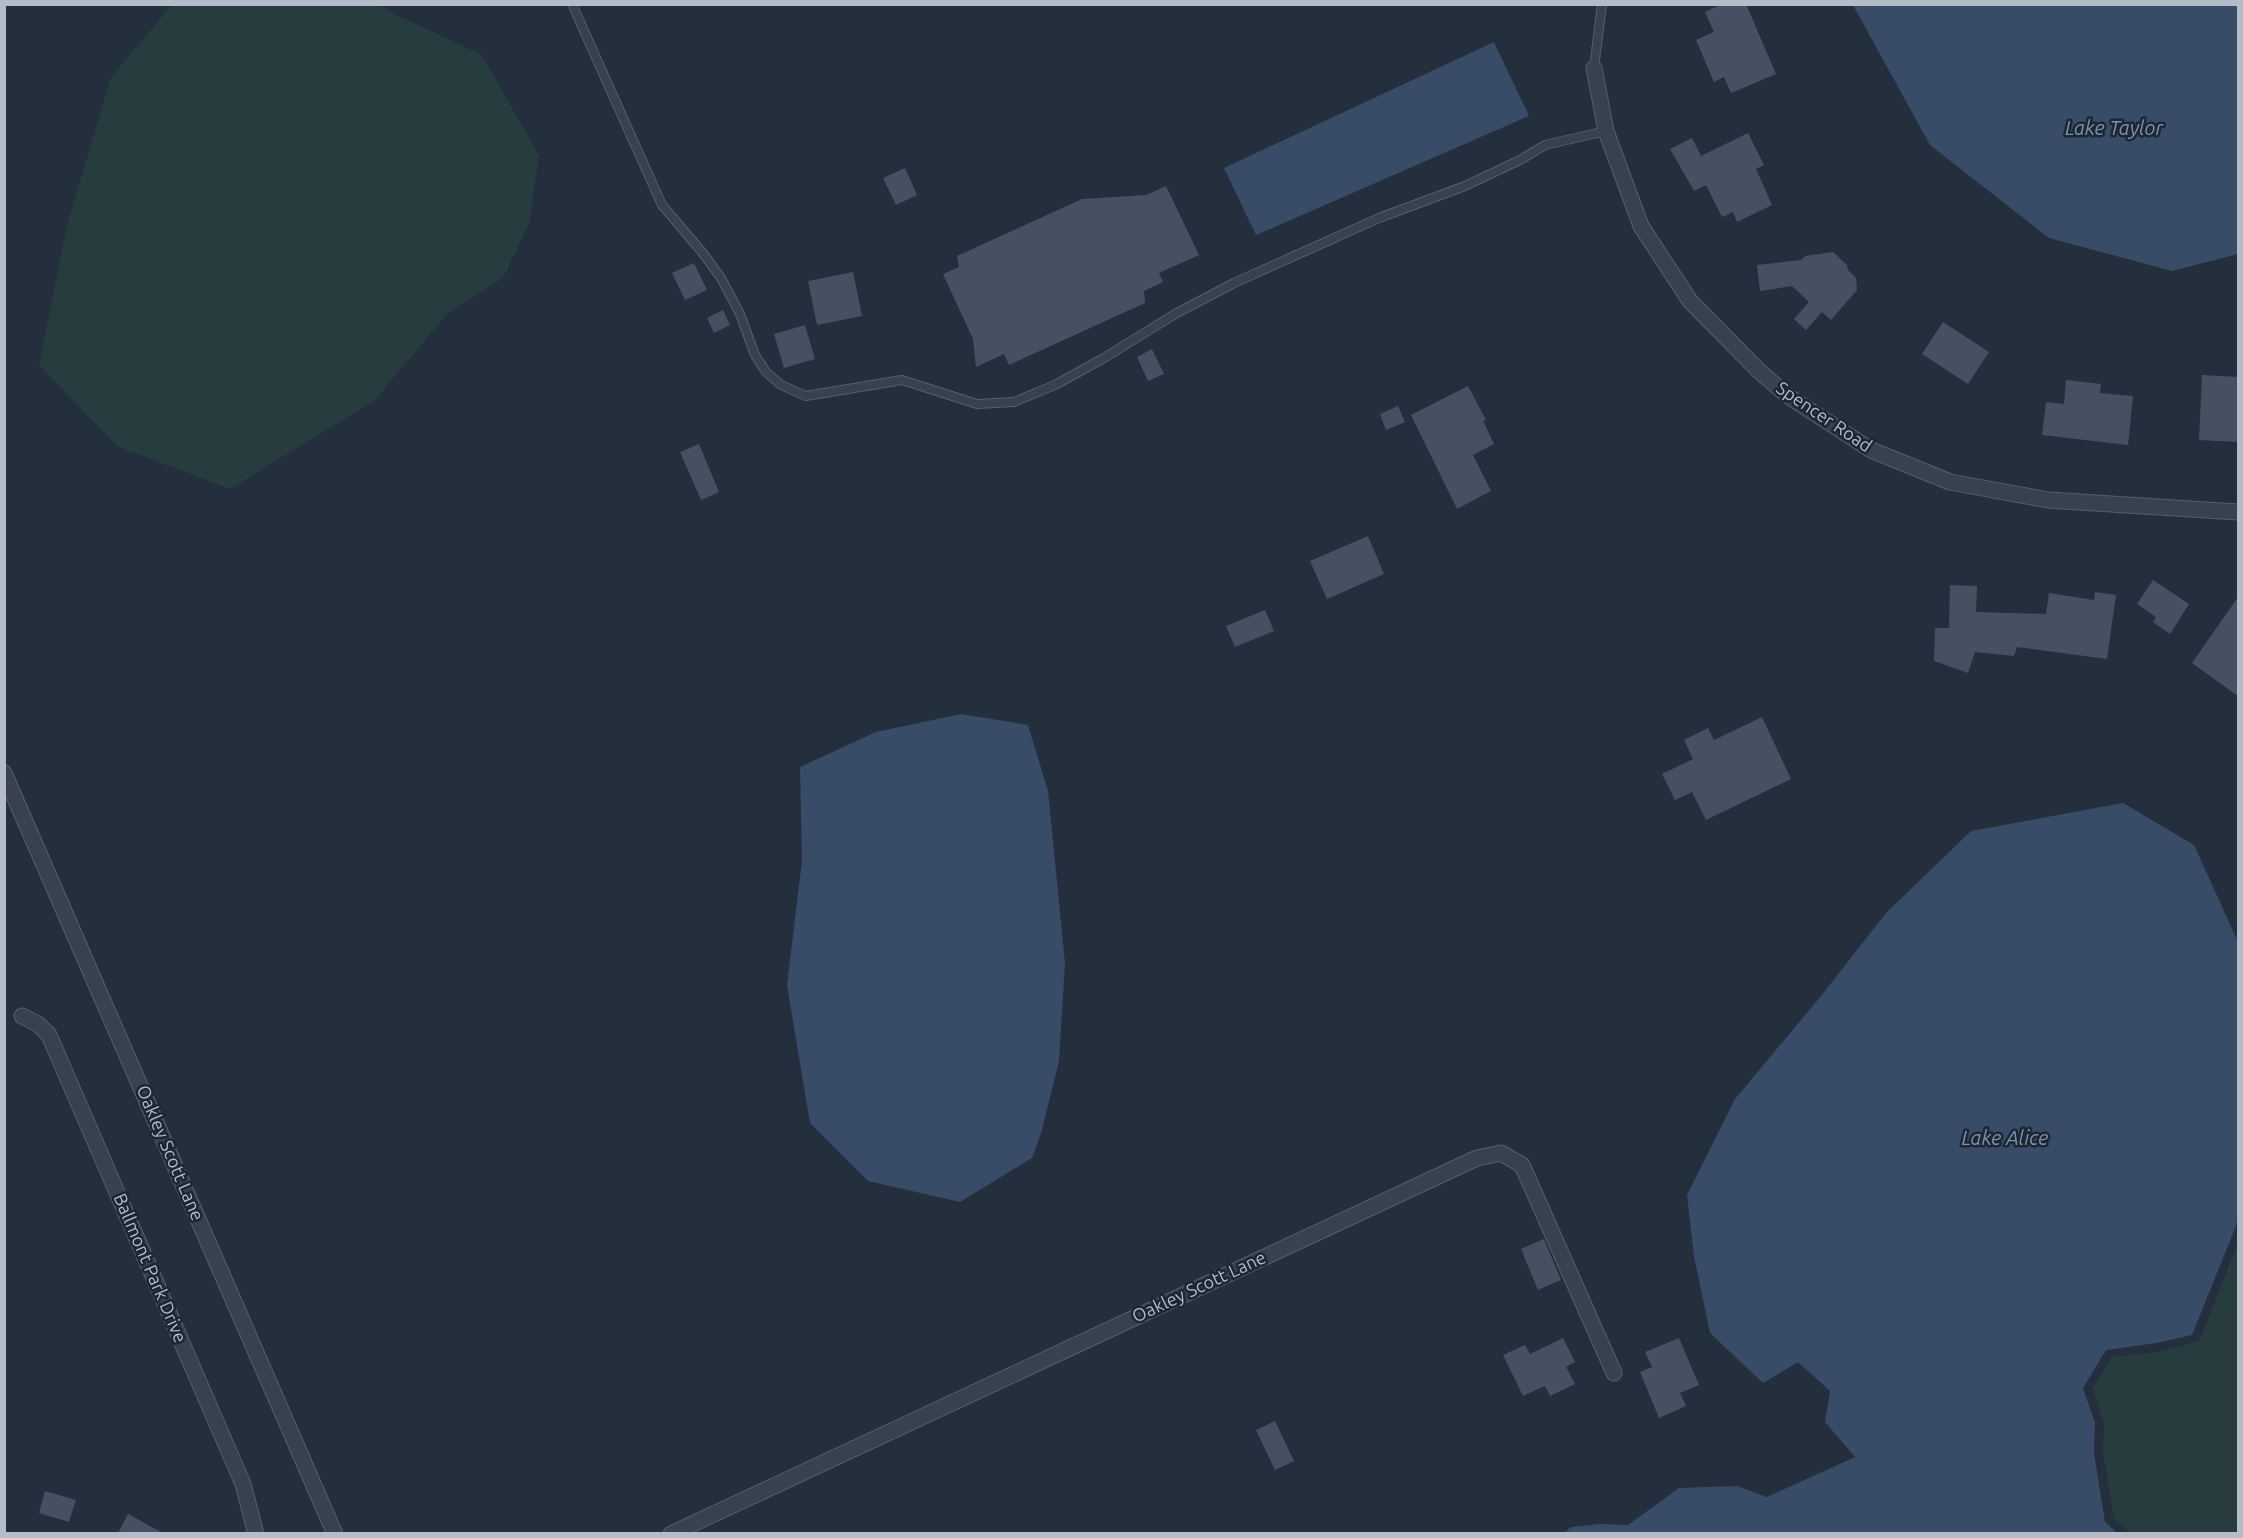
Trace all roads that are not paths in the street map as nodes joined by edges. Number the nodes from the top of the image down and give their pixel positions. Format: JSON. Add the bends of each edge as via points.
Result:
{"nodes":[{"id":1,"x":572,"y":4,"type":"edge"},
{"id":2,"x":1602,"y":4,"type":"edge"},
{"id":3,"x":1594,"y":68,"type":"joint"},
{"id":4,"x":1606,"y":131,"type":"junction"},
{"id":5,"x":2238,"y":512,"type":"edge"},
{"id":6,"x":4,"y":773,"type":"edge"},
{"id":7,"x":22,"y":1016,"type":"dead end"},
{"id":8,"x":1614,"y":1373,"type":"dead end"},
{"id":9,"x":256,"y":1533,"type":"edge"},
{"id":10,"x":335,"y":1533,"type":"edge"},
{"id":11,"x":671,"y":1533,"type":"edge"}],
"edges":[{"from":1,"to":4,"type":"lane","via":[[662,205],[721,278],[766,372],[781,385],[806,396],[902,380],[977,404],[1014,402],[1055,385],[1234,283],[1379,218],[1465,186],[1545,145]]},
{"from":2,"to":3,"type":"lane"},
{"from":3,"to":4,"type":"street","name":"Spencer Road"},
{"from":4,"to":5,"type":"street","name":"Spencer Road","via":[[1641,226],[1690,301],[1788,396],[1871,450],[1950,482],[2048,500]]},
{"from":6,"to":10,"type":"street","name":"Oakley Scott Lane"},
{"from":7,"to":9,"type":"street","name":"Ballmont Park Drive","via":[[49,1035],[243,1484]]},
{"from":8,"to":11,"type":"street","name":"Oakley Scott Lane","via":[[1522,1165],[1501,1153],[1477,1158]]}]}
